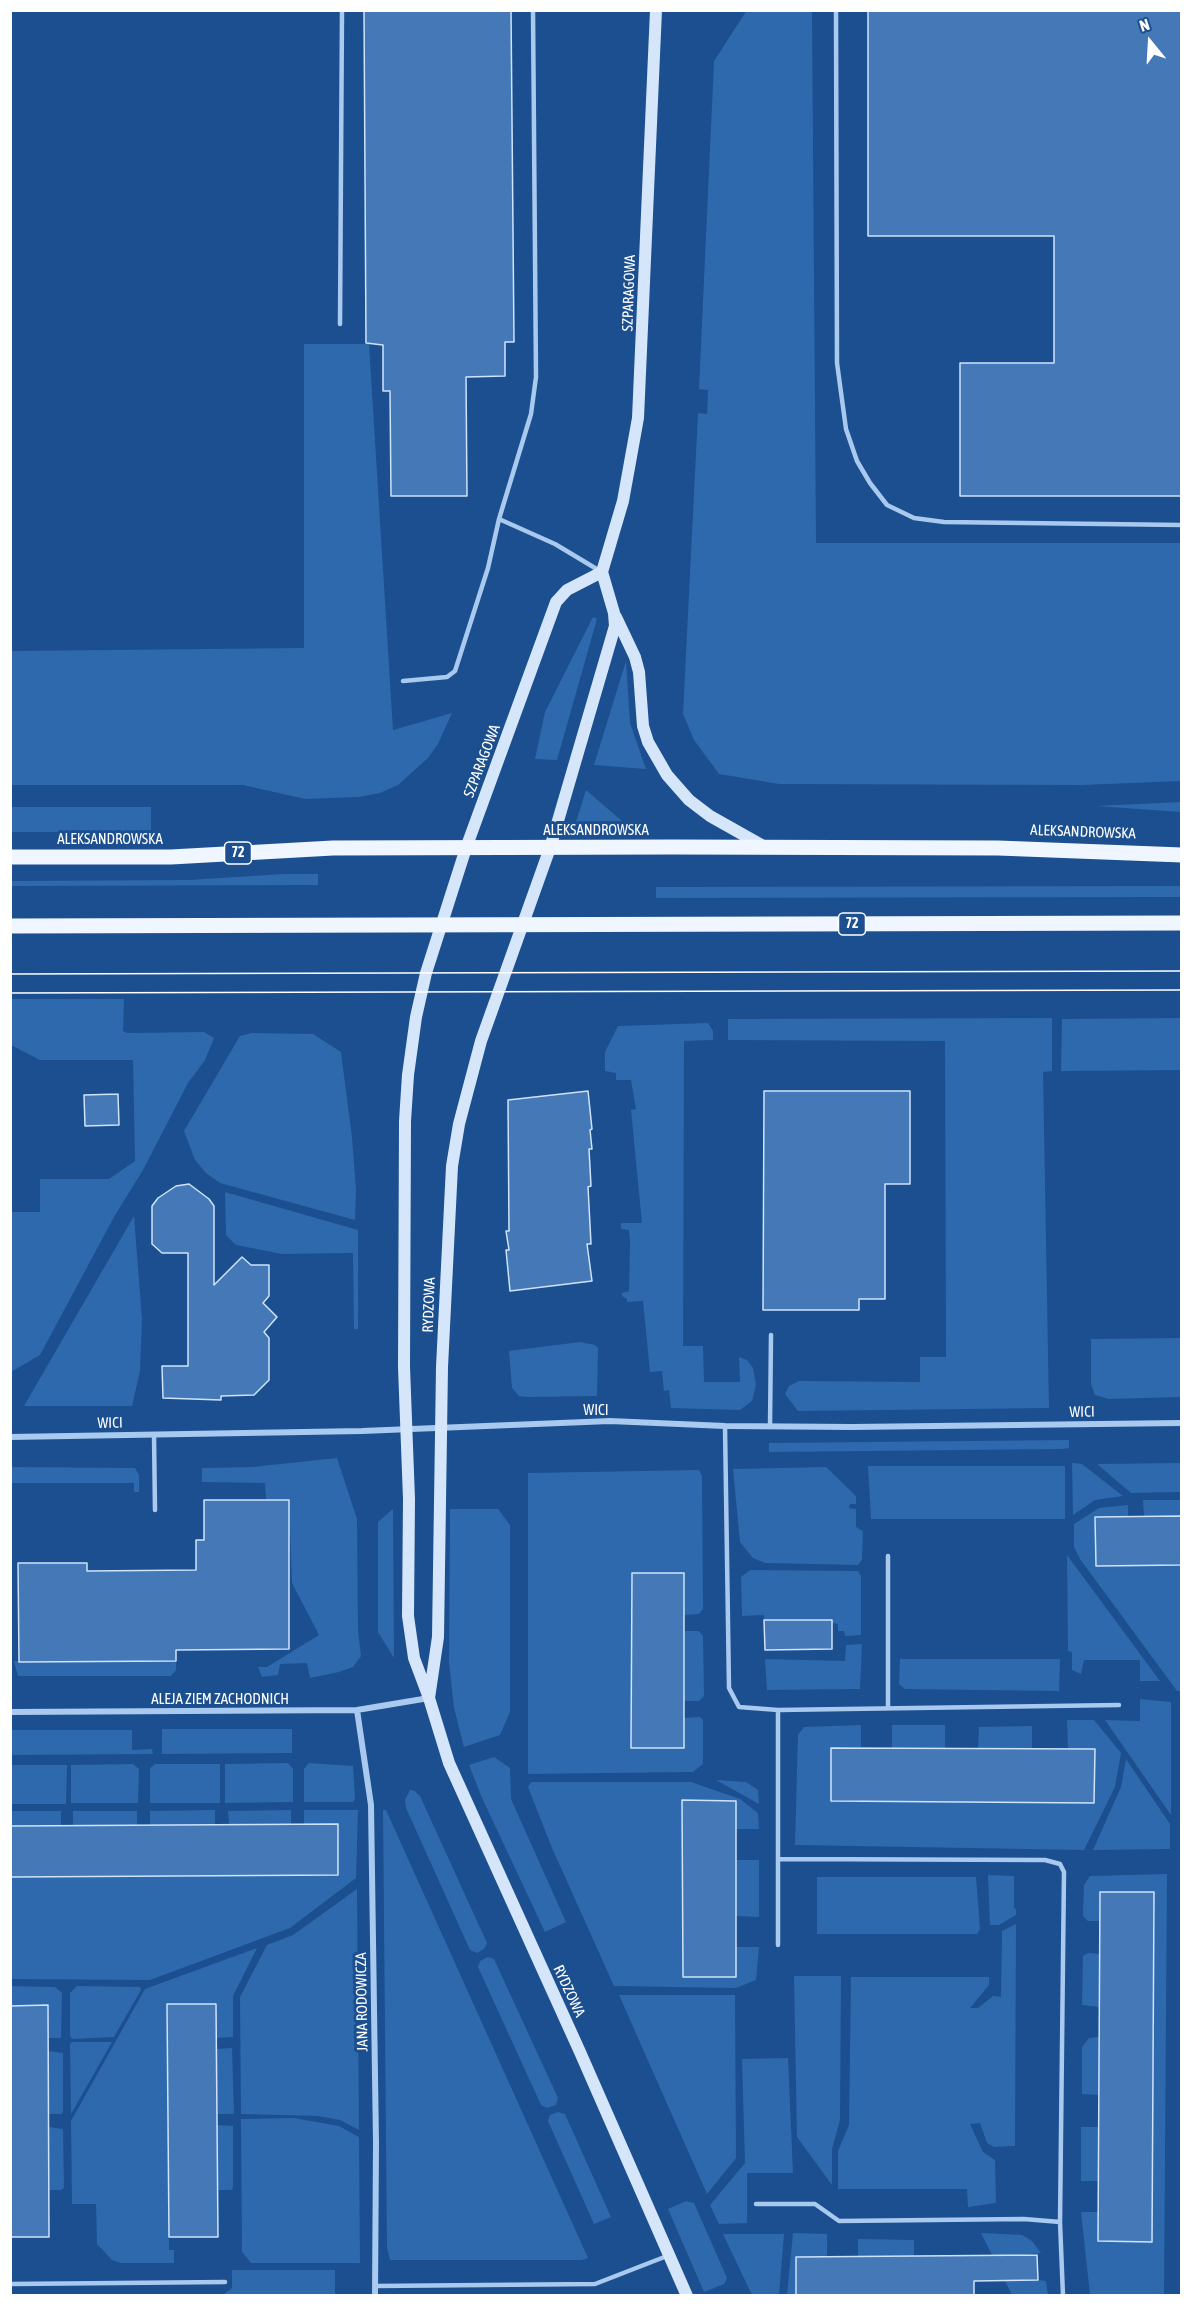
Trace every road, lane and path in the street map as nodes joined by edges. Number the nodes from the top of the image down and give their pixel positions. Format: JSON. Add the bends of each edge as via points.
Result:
{"nodes":[{"id":1,"x":342,"y":10,"type":"edge"},
{"id":2,"x":533,"y":10,"type":"edge"},
{"id":3,"x":656,"y":10,"type":"edge"},
{"id":4,"x":836,"y":10,"type":"edge"},
{"id":5,"x":340,"y":324,"type":"dead end"},
{"id":6,"x":499,"y":519,"type":"junction"},
{"id":7,"x":1182,"y":525,"type":"edge"},
{"id":8,"x":602,"y":572,"type":"junction"},
{"id":9,"x":614,"y":613,"type":"junction"},
{"id":10,"x":403,"y":681,"type":"dead end"},
{"id":11,"x":766,"y":847,"type":"junction"},
{"id":12,"x":466,"y":848,"type":"junction"},
{"id":13,"x":550,"y":848,"type":"junction"},
{"id":14,"x":1182,"y":855,"type":"edge"},
{"id":15,"x":10,"y":857,"type":"edge"},
{"id":16,"x":1182,"y":923,"type":"edge"},
{"id":17,"x":441,"y":924,"type":"junction"},
{"id":18,"x":522,"y":925,"type":"junction"},
{"id":19,"x":10,"y":926,"type":"edge"},
{"id":20,"x":771,"y":1335,"type":"dead end"},
{"id":21,"x":1182,"y":1423,"type":"edge"},
{"id":22,"x":441,"y":1426,"type":"junction"},
{"id":23,"x":725,"y":1426,"type":"junction"},
{"id":24,"x":770,"y":1426,"type":"junction"},
{"id":25,"x":406,"y":1428,"type":"junction"},
{"id":26,"x":154,"y":1434,"type":"junction"},
{"id":27,"x":10,"y":1437,"type":"edge"},
{"id":28,"x":155,"y":1510,"type":"dead end"},
{"id":29,"x":888,"y":1556,"type":"dead end"},
{"id":30,"x":429,"y":1698,"type":"junction"},
{"id":31,"x":1119,"y":1705,"type":"dead end"},
{"id":32,"x":888,"y":1708,"type":"junction"},
{"id":33,"x":357,"y":1710,"type":"junction"},
{"id":34,"x":778,"y":1710,"type":"junction"},
{"id":35,"x":10,"y":1712,"type":"edge"},
{"id":36,"x":779,"y":1859,"type":"junction"},
{"id":37,"x":778,"y":1945,"type":"dead end"},
{"id":38,"x":756,"y":2204,"type":"dead end"},
{"id":39,"x":1060,"y":2222,"type":"junction"},
{"id":40,"x":670,"y":2255,"type":"junction"},
{"id":41,"x":225,"y":2282,"type":"dead end"},
{"id":42,"x":10,"y":2284,"type":"edge"},
{"id":43,"x":375,"y":2286,"type":"junction"},
{"id":44,"x":375,"y":2295,"type":"edge"},
{"id":45,"x":687,"y":2295,"type":"edge"},
{"id":46,"x":1063,"y":2295,"type":"edge"}],
"edges":[{"from":1,"to":5,"type":"lane"},
{"from":2,"to":6,"type":"lane","via":[[536,377],[531,414]]},
{"from":3,"to":8,"type":"street","name":"SZPARAGOWA","via":[[638,418],[623,501]]},
{"from":4,"to":7,"type":"lane","via":[[837,363],[846,429],[870,483],[887,505],[914,518],[944,522]]},
{"from":6,"to":8,"type":"lane","via":[[555,544]]},
{"from":6,"to":10,"type":"lane","via":[[488,568],[455,670],[447,677]]},
{"from":8,"to":9,"type":"street"},
{"from":8,"to":12,"type":"street","name":"SZPARAGOWA","via":[[567,590],[556,602]]},
{"from":9,"to":11,"type":"street","via":[[635,657],[648,742],[667,775],[710,816]]},
{"from":9,"to":13,"type":"street","via":[[615,626]]},
{"from":11,"to":13,"type":"main road","name":"ALEKSANDROWSKA","number":"72"},
{"from":11,"to":14,"type":"main road","name":"ALEKSANDROWSKA","number":"72","via":[[1077,849]]},
{"from":12,"to":13,"type":"main road","name":"ALEKSANDROWSKA","number":"72"},
{"from":12,"to":15,"type":"main road","name":"ALEKSANDROWSKA","number":"72","via":[[333,848],[171,857]]},
{"from":12,"to":17,"type":"street","name":"SZPARAGOWA"},
{"from":13,"to":18,"type":"street","name":"RYDZOWA"},
{"from":16,"to":18,"type":"main road","number":"72"},
{"from":17,"to":18,"type":"main road","number":"72"},
{"from":17,"to":19,"type":"main road","number":"72"},
{"from":17,"to":25,"type":"street","name":"RYDZOWA","via":[[420,1000],[408,1075]]},
{"from":18,"to":22,"type":"street","name":"RYDZOWA","via":[[473,1067],[452,1166]]},
{"from":20,"to":24,"type":"lane"},
{"from":21,"to":24,"type":"street","name":"WICI"},
{"from":22,"to":23,"type":"street","name":"WICI","via":[[610,1421]]},
{"from":22,"to":25,"type":"street","name":"WICI"},
{"from":22,"to":30,"type":"street","name":"RYDZOWA","via":[[438,1638]]},
{"from":23,"to":24,"type":"street","name":"WICI"},
{"from":23,"to":34,"type":"lane","via":[[729,1688],[738,1707]]},
{"from":25,"to":26,"type":"street","name":"WICI"},
{"from":25,"to":30,"type":"street","name":"RYDZOWA","via":[[408,1616],[414,1658]]},
{"from":26,"to":27,"type":"street","name":"WICI"},
{"from":26,"to":28,"type":"lane"},
{"from":29,"to":32,"type":"lane"},
{"from":30,"to":33,"type":"street","name":"ALEJA ZIEM ZACHODNICH"},
{"from":30,"to":40,"type":"street","name":"RYDZOWA","via":[[455,1778]]},
{"from":31,"to":32,"type":"lane"},
{"from":32,"to":34,"type":"lane"},
{"from":33,"to":35,"type":"street","name":"ALEJA ZIEM ZACHODNICH"},
{"from":33,"to":43,"type":"street","name":"JANA RODOWICZA","via":[[371,1805]]},
{"from":34,"to":36,"type":"lane"},
{"from":36,"to":37,"type":"lane"},
{"from":36,"to":39,"type":"lane","via":[[1045,1860],[1060,1864],[1064,1872]]},
{"from":38,"to":39,"type":"lane","via":[[815,2204],[839,2221]]},
{"from":39,"to":46,"type":"lane"},
{"from":40,"to":43,"type":"lane","via":[[595,2284]]},
{"from":40,"to":45,"type":"street","name":"RYDZOWA"},
{"from":41,"to":42,"type":"lane"},
{"from":43,"to":44,"type":"street","name":"JANA RODOWICZA"}]}
